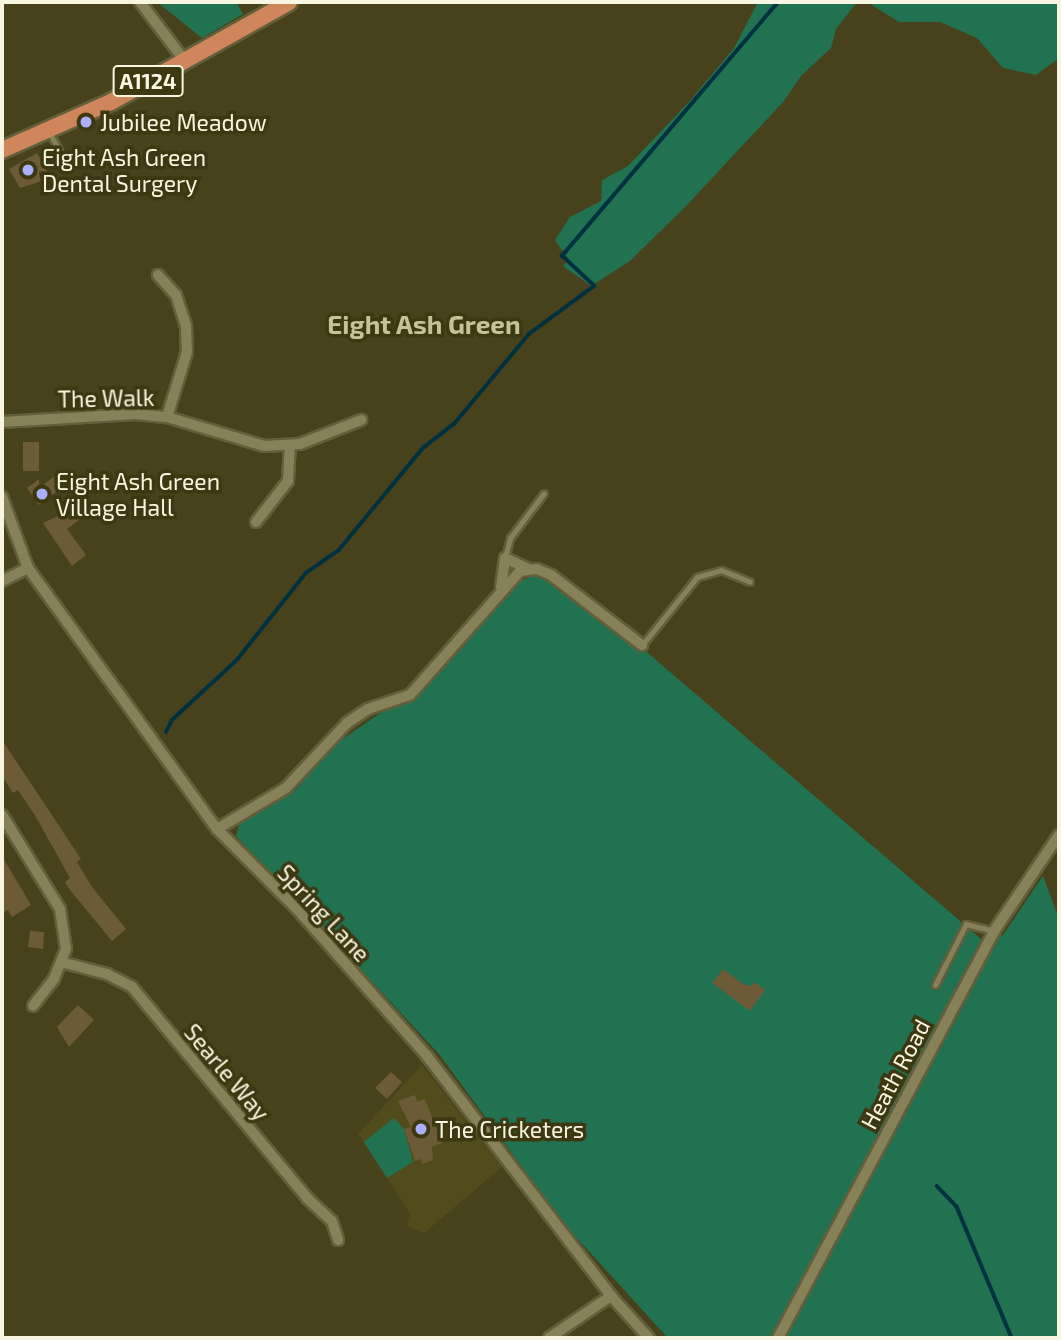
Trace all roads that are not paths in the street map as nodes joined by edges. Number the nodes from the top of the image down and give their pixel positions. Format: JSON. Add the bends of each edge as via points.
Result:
{"nodes":[{"id":1,"x":140,"y":2,"type":"edge"},
{"id":2,"x":289,"y":2,"type":"edge"},
{"id":3,"x":185,"y":61,"type":"junction"},
{"id":4,"x":47,"y":130,"type":"junction"},
{"id":5,"x":2,"y":150,"type":"edge"},
{"id":6,"x":59,"y":150,"type":"dead end"},
{"id":7,"x":158,"y":275,"type":"dead end"},
{"id":8,"x":167,"y":417,"type":"junction"},
{"id":9,"x":361,"y":420,"type":"dead end"},
{"id":10,"x":2,"y":422,"type":"edge"},
{"id":11,"x":290,"y":445,"type":"junction"},
{"id":12,"x":544,"y":493,"type":"dead end"},
{"id":13,"x":2,"y":497,"type":"edge"},
{"id":14,"x":256,"y":522,"type":"dead end"},
{"id":15,"x":505,"y":558,"type":"junction"},
{"id":16,"x":28,"y":568,"type":"junction"},
{"id":17,"x":533,"y":570,"type":"junction"},
{"id":18,"x":2,"y":581,"type":"edge"},
{"id":19,"x":750,"y":582,"type":"dead end"},
{"id":20,"x":501,"y":588,"type":"junction"},
{"id":21,"x":642,"y":645,"type":"joint"},
{"id":22,"x":2,"y":815,"type":"edge"},
{"id":23,"x":217,"y":829,"type":"junction"},
{"id":24,"x":1059,"y":835,"type":"edge"},
{"id":25,"x":994,"y":931,"type":"junction"},
{"id":26,"x":61,"y":962,"type":"junction"},
{"id":27,"x":935,"y":985,"type":"dead end"},
{"id":28,"x":33,"y":1006,"type":"dead end"},
{"id":29,"x":338,"y":1240,"type":"dead end"},
{"id":30,"x":611,"y":1296,"type":"junction"},
{"id":31,"x":549,"y":1338,"type":"edge"},
{"id":32,"x":649,"y":1338,"type":"edge"},
{"id":33,"x":778,"y":1338,"type":"edge"}],
"edges":[{"from":1,"to":3,"type":"street"},
{"from":2,"to":3,"type":"main road","number":"A1124"},
{"from":3,"to":4,"type":"main road","number":"A1124","via":[[111,102]]},
{"from":4,"to":5,"type":"main road","number":"A1124"},
{"from":4,"to":6,"type":"lane"},
{"from":7,"to":8,"type":"street","via":[[176,295],[186,326],[187,352]]},
{"from":8,"to":10,"type":"street","name":"The Walk","via":[[84,415]]},
{"from":8,"to":11,"type":"street","name":"The Walk","via":[[228,438],[264,446]]},
{"from":9,"to":11,"type":"street","name":"The Walk","via":[[337,433]]},
{"from":11,"to":14,"type":"street","via":[[288,481]]},
{"from":12,"to":15,"type":"lane","via":[[510,539]]},
{"from":13,"to":16,"type":"street","name":"Spring Lane"},
{"from":15,"to":17,"type":"street"},
{"from":15,"to":20,"type":"street"},
{"from":16,"to":18,"type":"street"},
{"from":16,"to":23,"type":"street","name":"Spring Lane"},
{"from":17,"to":20,"type":"street","via":[[520,571]]},
{"from":17,"to":21,"type":"street","via":[[551,575]]},
{"from":19,"to":21,"type":"lane","via":[[721,570],[697,577]]},
{"from":20,"to":23,"type":"street","via":[[410,695],[368,709],[347,723],[286,788]]},
{"from":22,"to":26,"type":"street","via":[[60,909],[66,949]]},
{"from":23,"to":30,"type":"street","name":"Spring Lane","via":[[297,909],[426,1056]]},
{"from":24,"to":25,"type":"street","name":"Heath Road"},
{"from":25,"to":27,"type":"lane","via":[[966,924]]},
{"from":25,"to":33,"type":"street","name":"Heath Road"},
{"from":26,"to":28,"type":"street"},
{"from":26,"to":29,"type":"street","name":"Searle Way","via":[[107,974],[132,987],[332,1222]]},
{"from":30,"to":31,"type":"street"},
{"from":30,"to":32,"type":"street","name":"Spring Lane"}]}
